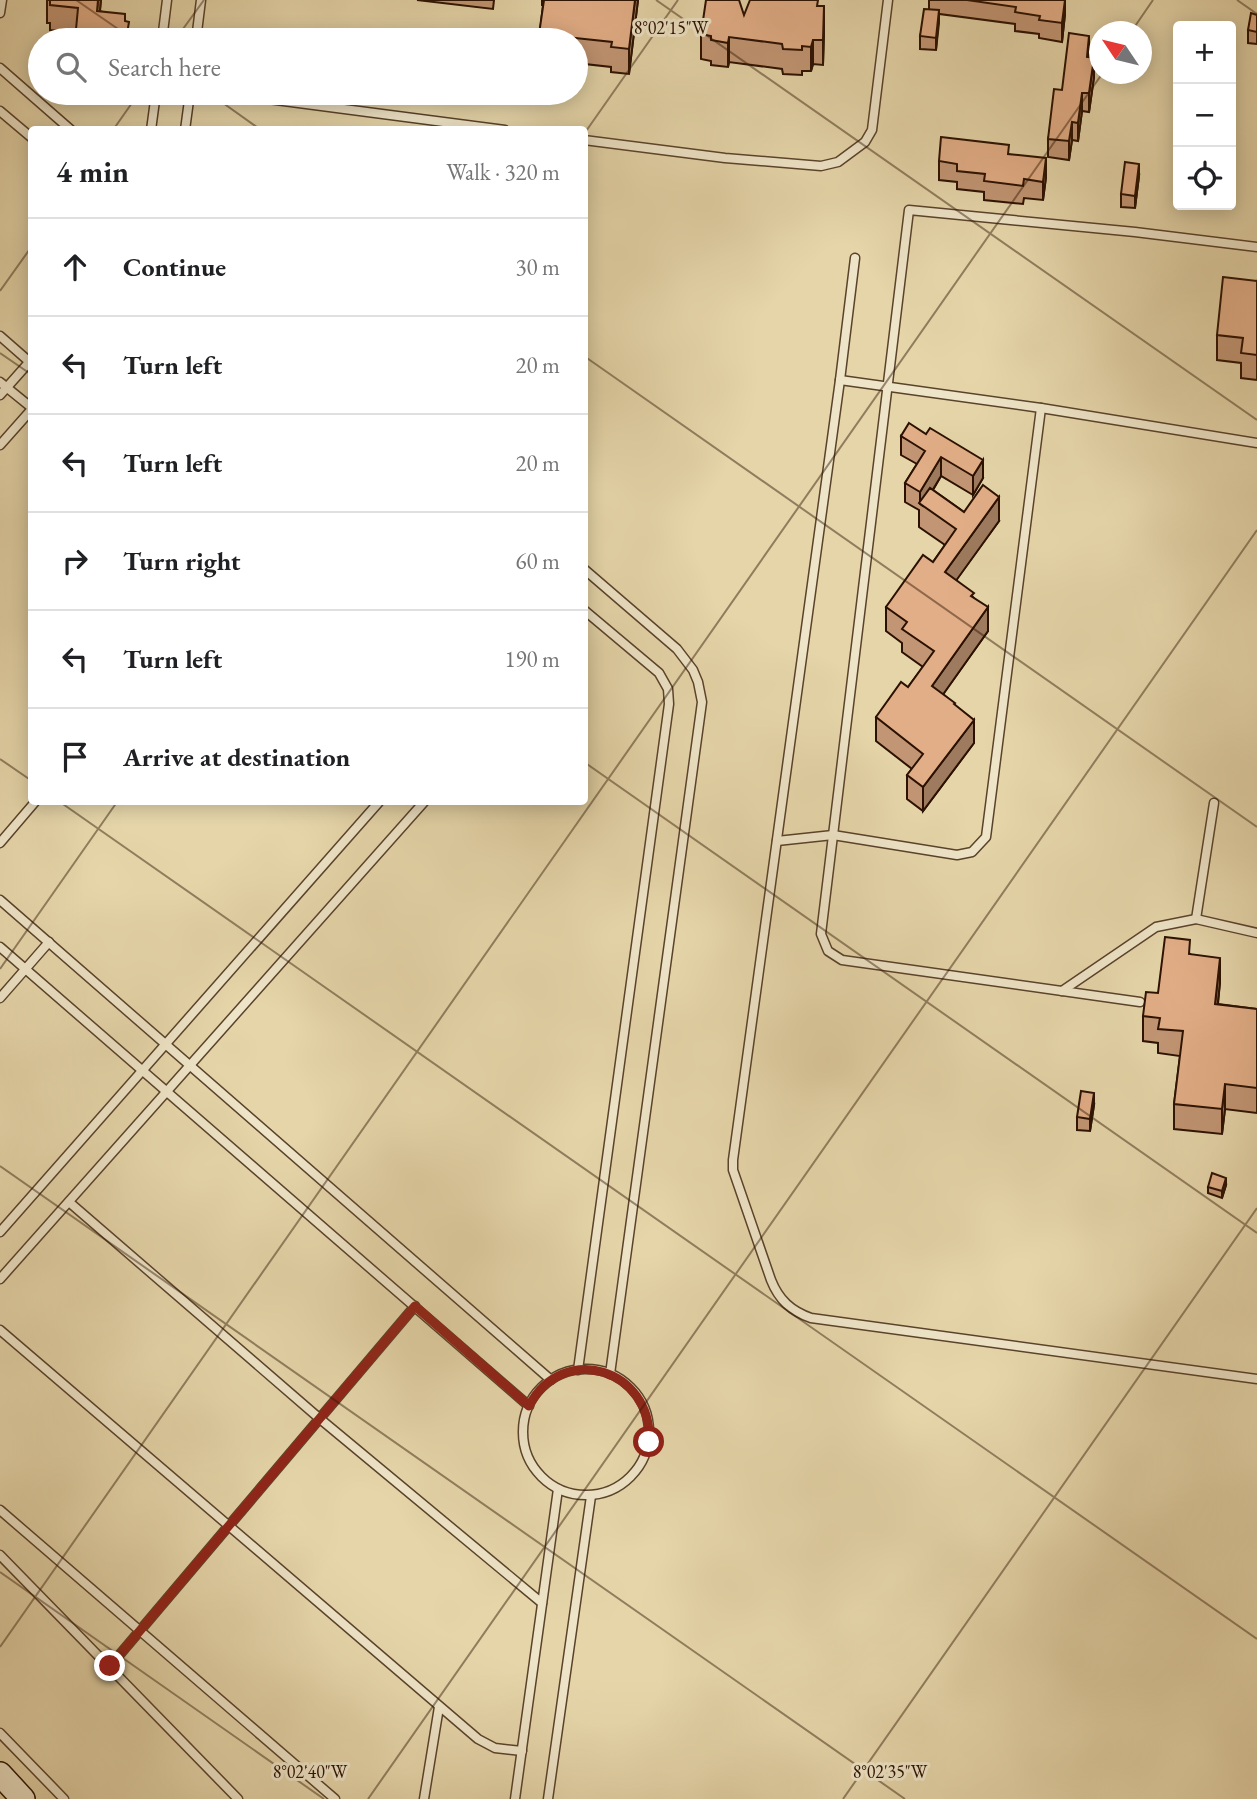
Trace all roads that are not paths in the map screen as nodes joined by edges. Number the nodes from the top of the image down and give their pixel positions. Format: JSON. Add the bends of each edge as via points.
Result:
{"nodes":[{"id":1,"x":2,"y":0,"type":"edge"},
{"id":2,"x":167,"y":0,"type":"edge"},
{"id":3,"x":201,"y":0,"type":"edge"},
{"id":4,"x":888,"y":0,"type":"edge"},
{"id":5,"x":0,"y":13,"type":"edge"},
{"id":6,"x":164,"y":28,"type":"edge"},
{"id":7,"x":198,"y":28,"type":"edge"},
{"id":8,"x":0,"y":68,"type":"edge"},
{"id":9,"x":28,"y":92,"type":"edge"},
{"id":10,"x":42,"y":105,"type":"edge"},
{"id":11,"x":154,"y":105,"type":"edge"},
{"id":12,"x":188,"y":105,"type":"edge"},
{"id":13,"x":314,"y":105,"type":"edge"},
{"id":14,"x":0,"y":111,"type":"edge"},
{"id":15,"x":66,"y":126,"type":"edge"},
{"id":16,"x":152,"y":126,"type":"edge"},
{"id":17,"x":186,"y":126,"type":"edge"},
{"id":18,"x":474,"y":126,"type":"edge"},
{"id":19,"x":28,"y":135,"type":"edge"},
{"id":20,"x":588,"y":141,"type":"edge"},
{"id":21,"x":1257,"y":247,"type":"edge"},
{"id":22,"x":855,"y":258,"type":"dead end"},
{"id":23,"x":0,"y":336,"type":"edge"},
{"id":24,"x":28,"y":359,"type":"edge"},
{"id":25,"x":28,"y":364,"type":"edge"},
{"id":26,"x":841,"y":380,"type":"junction"},
{"id":27,"x":3,"y":385,"type":"edge"},
{"id":28,"x":888,"y":386,"type":"junction"},
{"id":29,"x":0,"y":396,"type":"edge"},
{"id":30,"x":28,"y":406,"type":"edge"},
{"id":31,"x":1041,"y":408,"type":"junction"},
{"id":32,"x":28,"y":414,"type":"edge"},
{"id":33,"x":1257,"y":443,"type":"edge"},
{"id":34,"x":0,"y":445,"type":"edge"},
{"id":35,"x":588,"y":572,"type":"edge"},
{"id":36,"x":588,"y":613,"type":"edge"},
{"id":37,"x":1214,"y":803,"type":"dead end"},
{"id":38,"x":32,"y":805,"type":"edge"},
{"id":39,"x":376,"y":805,"type":"edge"},
{"id":40,"x":421,"y":805,"type":"edge"},
{"id":41,"x":833,"y":835,"type":"junction"},
{"id":42,"x":777,"y":841,"type":"junction"},
{"id":43,"x":0,"y":843,"type":"edge"},
{"id":44,"x":0,"y":900,"type":"edge"},
{"id":45,"x":1196,"y":919,"type":"junction"},
{"id":46,"x":1257,"y":933,"type":"edge"},
{"id":47,"x":49,"y":942,"type":"junction"},
{"id":48,"x":0,"y":947,"type":"edge"},
{"id":49,"x":26,"y":969,"type":"junction"},
{"id":50,"x":1062,"y":991,"type":"junction"},
{"id":51,"x":0,"y":998,"type":"edge"},
{"id":52,"x":1140,"y":1002,"type":"dead end"},
{"id":53,"x":167,"y":1043,"type":"junction"},
{"id":54,"x":192,"y":1065,"type":"junction"},
{"id":55,"x":143,"y":1070,"type":"junction"},
{"id":56,"x":168,"y":1091,"type":"junction"},
{"id":57,"x":69,"y":1202,"type":"junction"},
{"id":58,"x":0,"y":1232,"type":"edge"},
{"id":59,"x":0,"y":1279,"type":"edge"},
{"id":60,"x":415,"y":1306,"type":"junction"},
{"id":61,"x":0,"y":1330,"type":"edge"},
{"id":62,"x":578,"y":1370,"type":"junction"},
{"id":63,"x":610,"y":1374,"type":"junction"},
{"id":64,"x":1257,"y":1379,"type":"edge"},
{"id":65,"x":551,"y":1380,"type":"junction"},
{"id":66,"x":529,"y":1406,"type":"junction"},
{"id":67,"x":319,"y":1418,"type":"junction"},
{"id":68,"x":558,"y":1489,"type":"junction"},
{"id":69,"x":591,"y":1496,"type":"junction"},
{"id":70,"x":0,"y":1510,"type":"edge"},
{"id":71,"x":228,"y":1526,"type":"junction"},
{"id":72,"x":0,"y":1555,"type":"edge"},
{"id":73,"x":542,"y":1603,"type":"junction"},
{"id":74,"x":139,"y":1631,"type":"junction"},
{"id":75,"x":110,"y":1666,"type":"junction"},
{"id":76,"x":439,"y":1707,"type":"junction"},
{"id":77,"x":0,"y":1733,"type":"edge"},
{"id":78,"x":522,"y":1751,"type":"junction"},
{"id":79,"x":0,"y":1774,"type":"edge"},
{"id":80,"x":23,"y":1799,"type":"edge"},
{"id":81,"x":64,"y":1799,"type":"edge"},
{"id":82,"x":238,"y":1799,"type":"edge"},
{"id":83,"x":335,"y":1799,"type":"edge"},
{"id":84,"x":424,"y":1799,"type":"edge"},
{"id":85,"x":515,"y":1799,"type":"edge"},
{"id":86,"x":548,"y":1799,"type":"edge"}],
"edges":[{"from":1,"to":5,"type":"lane"},
{"from":2,"to":6,"type":"lane"},
{"from":3,"to":7,"type":"lane"},
{"from":4,"to":20,"type":"lane","via":[[872,130],[865,142],[838,162],[821,166],[726,158]]},
{"from":8,"to":9,"type":"lane"},
{"from":10,"to":15,"type":"lane"},
{"from":11,"to":16,"type":"lane"},
{"from":12,"to":17,"type":"lane"},
{"from":13,"to":18,"type":"lane"},
{"from":14,"to":19,"type":"lane"},
{"from":21,"to":28,"type":"lane","via":[[909,210]]},
{"from":22,"to":26,"type":"lane"},
{"from":23,"to":24,"type":"lane"},
{"from":25,"to":27,"type":"lane"},
{"from":26,"to":28,"type":"lane"},
{"from":26,"to":42,"type":"lane"},
{"from":27,"to":29,"type":"lane"},
{"from":27,"to":30,"type":"lane"},
{"from":28,"to":31,"type":"lane"},
{"from":28,"to":41,"type":"lane"},
{"from":31,"to":33,"type":"lane"},
{"from":31,"to":41,"type":"lane","via":[[986,837],[972,852],[957,855]]},
{"from":32,"to":34,"type":"lane"},
{"from":35,"to":63,"type":"lane","via":[[677,649],[693,670],[702,702]]},
{"from":36,"to":62,"type":"lane","via":[[659,673],[668,689],[669,704]]},
{"from":37,"to":45,"type":"lane"},
{"from":38,"to":43,"type":"lane"},
{"from":39,"to":53,"type":"lane"},
{"from":40,"to":54,"type":"lane"},
{"from":41,"to":42,"type":"lane"},
{"from":41,"to":50,"type":"lane","via":[[821,934],[828,951],[842,960]]},
{"from":42,"to":64,"type":"lane","via":[[733,1170],[782,1300],[811,1318]]},
{"from":44,"to":47,"type":"lane"},
{"from":45,"to":46,"type":"lane"},
{"from":45,"to":50,"type":"lane","via":[[1156,927]]},
{"from":47,"to":49,"type":"lane"},
{"from":47,"to":53,"type":"lane"},
{"from":48,"to":49,"type":"lane"},
{"from":49,"to":51,"type":"lane"},
{"from":49,"to":55,"type":"lane"},
{"from":50,"to":52,"type":"lane"},
{"from":53,"to":54,"type":"lane"},
{"from":53,"to":55,"type":"lane"},
{"from":54,"to":56,"type":"lane"},
{"from":54,"to":65,"type":"lane"},
{"from":55,"to":56,"type":"lane"},
{"from":55,"to":58,"type":"lane"},
{"from":56,"to":57,"type":"lane"},
{"from":56,"to":60,"type":"lane"},
{"from":57,"to":59,"type":"lane"},
{"from":57,"to":67,"type":"lane"},
{"from":60,"to":66,"type":"lane"},
{"from":60,"to":67,"type":"lane"},
{"from":61,"to":71,"type":"lane"},
{"from":62,"to":63,"type":"lane"},
{"from":62,"to":65,"type":"lane"},
{"from":63,"to":69,"type":"lane","via":[[638,1396],[648,1418],[649,1442],[633,1474],[614,1489]]},
{"from":65,"to":66,"type":"lane"},
{"from":66,"to":68,"type":"lane","via":[[523,1430],[527,1454],[539,1474]]},
{"from":67,"to":71,"type":"lane"},
{"from":67,"to":73,"type":"lane"},
{"from":68,"to":69,"type":"lane"},
{"from":68,"to":73,"type":"lane"},
{"from":69,"to":86,"type":"lane"},
{"from":70,"to":74,"type":"lane"},
{"from":71,"to":74,"type":"lane"},
{"from":71,"to":76,"type":"lane"},
{"from":72,"to":75,"type":"lane"},
{"from":73,"to":78,"type":"lane"},
{"from":74,"to":75,"type":"lane"},
{"from":74,"to":83,"type":"lane"},
{"from":75,"to":82,"type":"lane"},
{"from":76,"to":78,"type":"lane","via":[[486,1744]]},
{"from":76,"to":84,"type":"lane"},
{"from":77,"to":81,"type":"lane"},
{"from":78,"to":85,"type":"lane"},
{"from":79,"to":80,"type":"street"}]}
